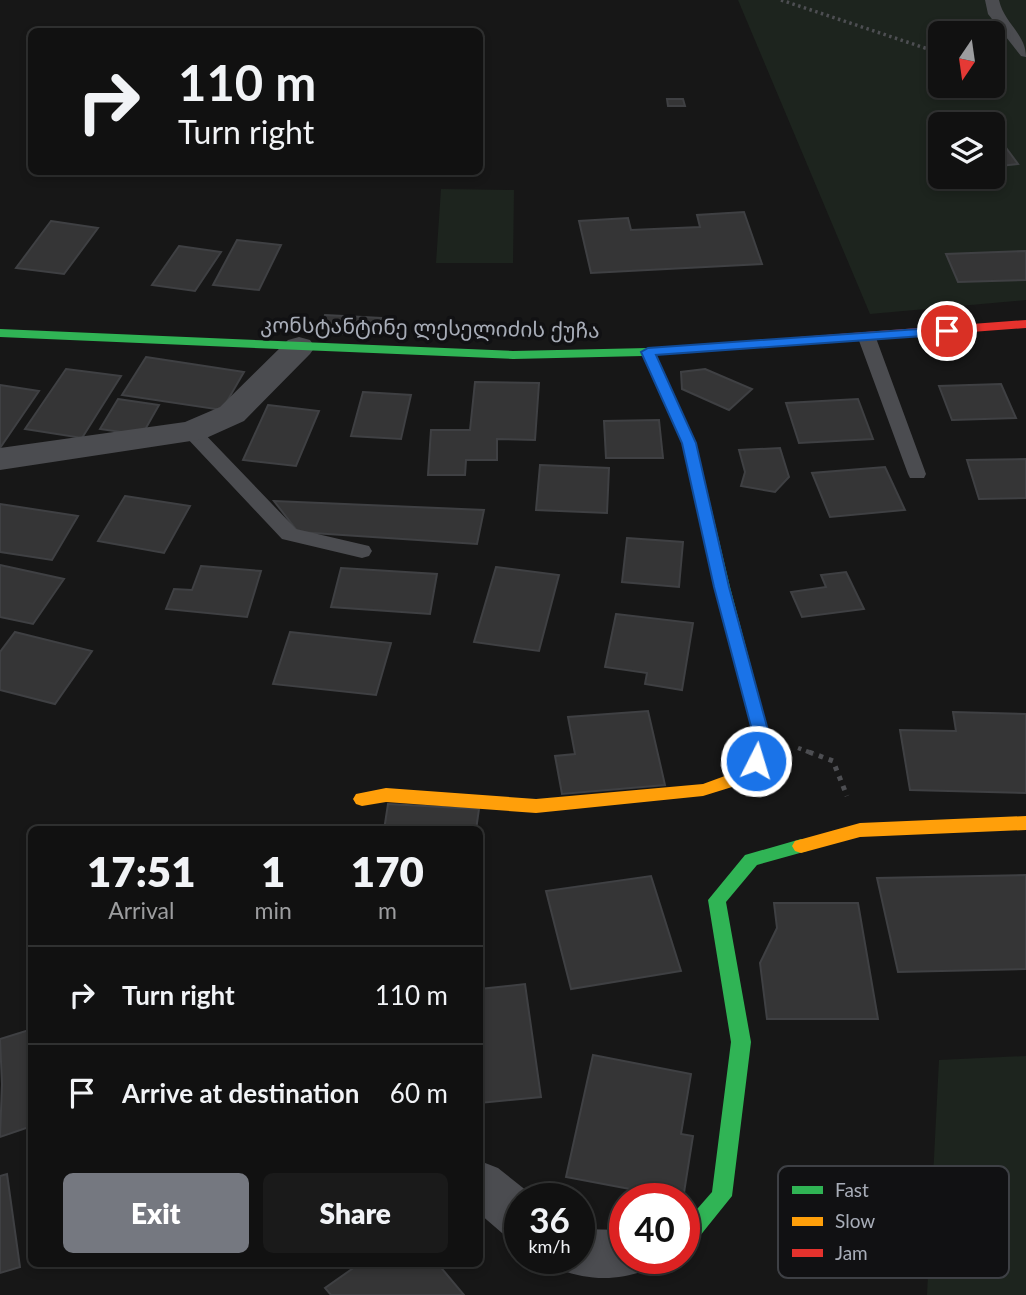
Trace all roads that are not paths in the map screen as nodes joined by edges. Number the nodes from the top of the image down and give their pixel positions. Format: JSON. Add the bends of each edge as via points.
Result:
{"nodes":[{"id":1,"x":992,"y":0,"type":"edge"},
{"id":2,"x":1026,"y":53,"type":"edge"},
{"id":3,"x":1026,"y":324,"type":"edge"},
{"id":4,"x":0,"y":333,"type":"edge"},
{"id":5,"x":867,"y":338,"type":"junction"},
{"id":6,"x":299,"y":347,"type":"junction"},
{"id":7,"x":648,"y":352,"type":"junction"},
{"id":8,"x":192,"y":432,"type":"junction"},
{"id":9,"x":0,"y":459,"type":"edge"},
{"id":10,"x":917,"y":474,"type":"dead end"},
{"id":11,"x":362,"y":551,"type":"dead end"},
{"id":12,"x":362,"y":799,"type":"dead end"},
{"id":13,"x":1026,"y":822,"type":"edge"},
{"id":14,"x":483,"y":1186,"type":"edge"},
{"id":15,"x":504,"y":1203,"type":"edge"},
{"id":16,"x":700,"y":1221,"type":"edge"}],
"edges":[{"from":1,"to":2,"type":"lane","via":[[995,14]]},
{"from":3,"to":5,"type":"street","name":"კონსტანტინე ლესელიძის ქუჩა"},
{"from":4,"to":6,"type":"street","name":"კონსტანტინე ლესელიძის ქუჩა"},
{"from":5,"to":7,"type":"street","name":"კონსტანტინე ლესელიძის ქუჩა"},
{"from":5,"to":10,"type":"lane"},
{"from":6,"to":7,"type":"street","name":"კონსტანტინე ლესელიძის ქუჩა","via":[[513,355]]},
{"from":6,"to":8,"type":"street","via":[[232,414]]},
{"from":7,"to":12,"type":"street","via":[[689,443],[761,734],[756,761],[739,778],[703,790],[536,806],[386,795]]},
{"from":8,"to":9,"type":"street"},
{"from":8,"to":11,"type":"lane","via":[[289,534]]},
{"from":13,"to":16,"type":"street","via":[[860,830],[751,860],[717,900],[741,1041],[722,1196]]},
{"from":14,"to":15,"type":"street"}]}
